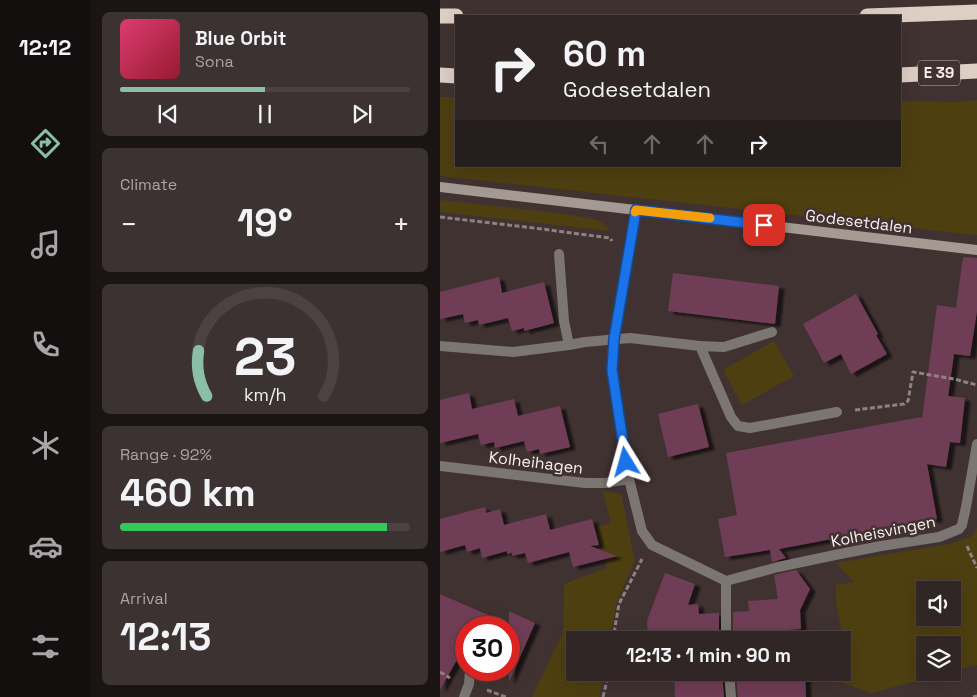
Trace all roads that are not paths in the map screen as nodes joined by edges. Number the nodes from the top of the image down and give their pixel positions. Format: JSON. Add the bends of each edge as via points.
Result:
{"nodes":[{"id":1,"x":977,"y":12,"type":"edge"},
{"id":2,"x":894,"y":15,"type":"edge"},
{"id":3,"x":440,"y":16,"type":"edge"},
{"id":4,"x":455,"y":16,"type":"edge"},
{"id":5,"x":977,"y":71,"type":"edge"},
{"id":6,"x":901,"y":74,"type":"edge"},
{"id":7,"x":440,"y":75,"type":"edge"},
{"id":8,"x":455,"y":76,"type":"edge"},
{"id":9,"x":440,"y":187,"type":"edge"},
{"id":10,"x":636,"y":210,"type":"junction"},
{"id":11,"x":977,"y":250,"type":"edge"},
{"id":12,"x":559,"y":254,"type":"dead end"},
{"id":13,"x":772,"y":332,"type":"dead end"},
{"id":14,"x":614,"y":339,"type":"junction"},
{"id":15,"x":569,"y":345,"type":"junction"},
{"id":16,"x":440,"y":346,"type":"edge"},
{"id":17,"x":700,"y":346,"type":"junction"},
{"id":18,"x":837,"y":412,"type":"road end"},
{"id":19,"x":977,"y":444,"type":"edge"},
{"id":20,"x":440,"y":466,"type":"edge"},
{"id":21,"x":629,"y":479,"type":"junction"},
{"id":22,"x":726,"y":581,"type":"junction"},
{"id":23,"x":726,"y":631,"type":"edge"},
{"id":24,"x":469,"y":681,"type":"edge"},
{"id":25,"x":730,"y":681,"type":"edge"},
{"id":26,"x":464,"y":697,"type":"edge"},
{"id":27,"x":731,"y":697,"type":"edge"}],
"edges":[{"from":1,"to":2,"type":"highway"},
{"from":3,"to":4,"type":"highway"},
{"from":5,"to":6,"type":"highway","number":"E 39"},
{"from":7,"to":8,"type":"highway"},
{"from":9,"to":10,"type":"main road","name":"Godesetdalen"},
{"from":10,"to":11,"type":"main road","name":"Godesetdalen"},
{"from":10,"to":14,"type":"street"},
{"from":12,"to":15,"type":"street"},
{"from":13,"to":17,"type":"street","via":[[724,347]]},
{"from":14,"to":15,"type":"street"},
{"from":14,"to":17,"type":"street"},
{"from":14,"to":21,"type":"street","via":[[612,370]]},
{"from":15,"to":16,"type":"street","via":[[513,352]]},
{"from":17,"to":18,"type":"street","via":[[738,426],[750,428]]},
{"from":19,"to":22,"type":"street","name":"Kolheisvingen","via":[[959,529],[939,537],[797,563]]},
{"from":20,"to":21,"type":"street","name":"Kolheihagen","via":[[585,483]]},
{"from":21,"to":22,"type":"street","via":[[642,531],[652,545]]},
{"from":22,"to":23,"type":"street"},
{"from":24,"to":26,"type":"street"},
{"from":25,"to":27,"type":"street"}]}
